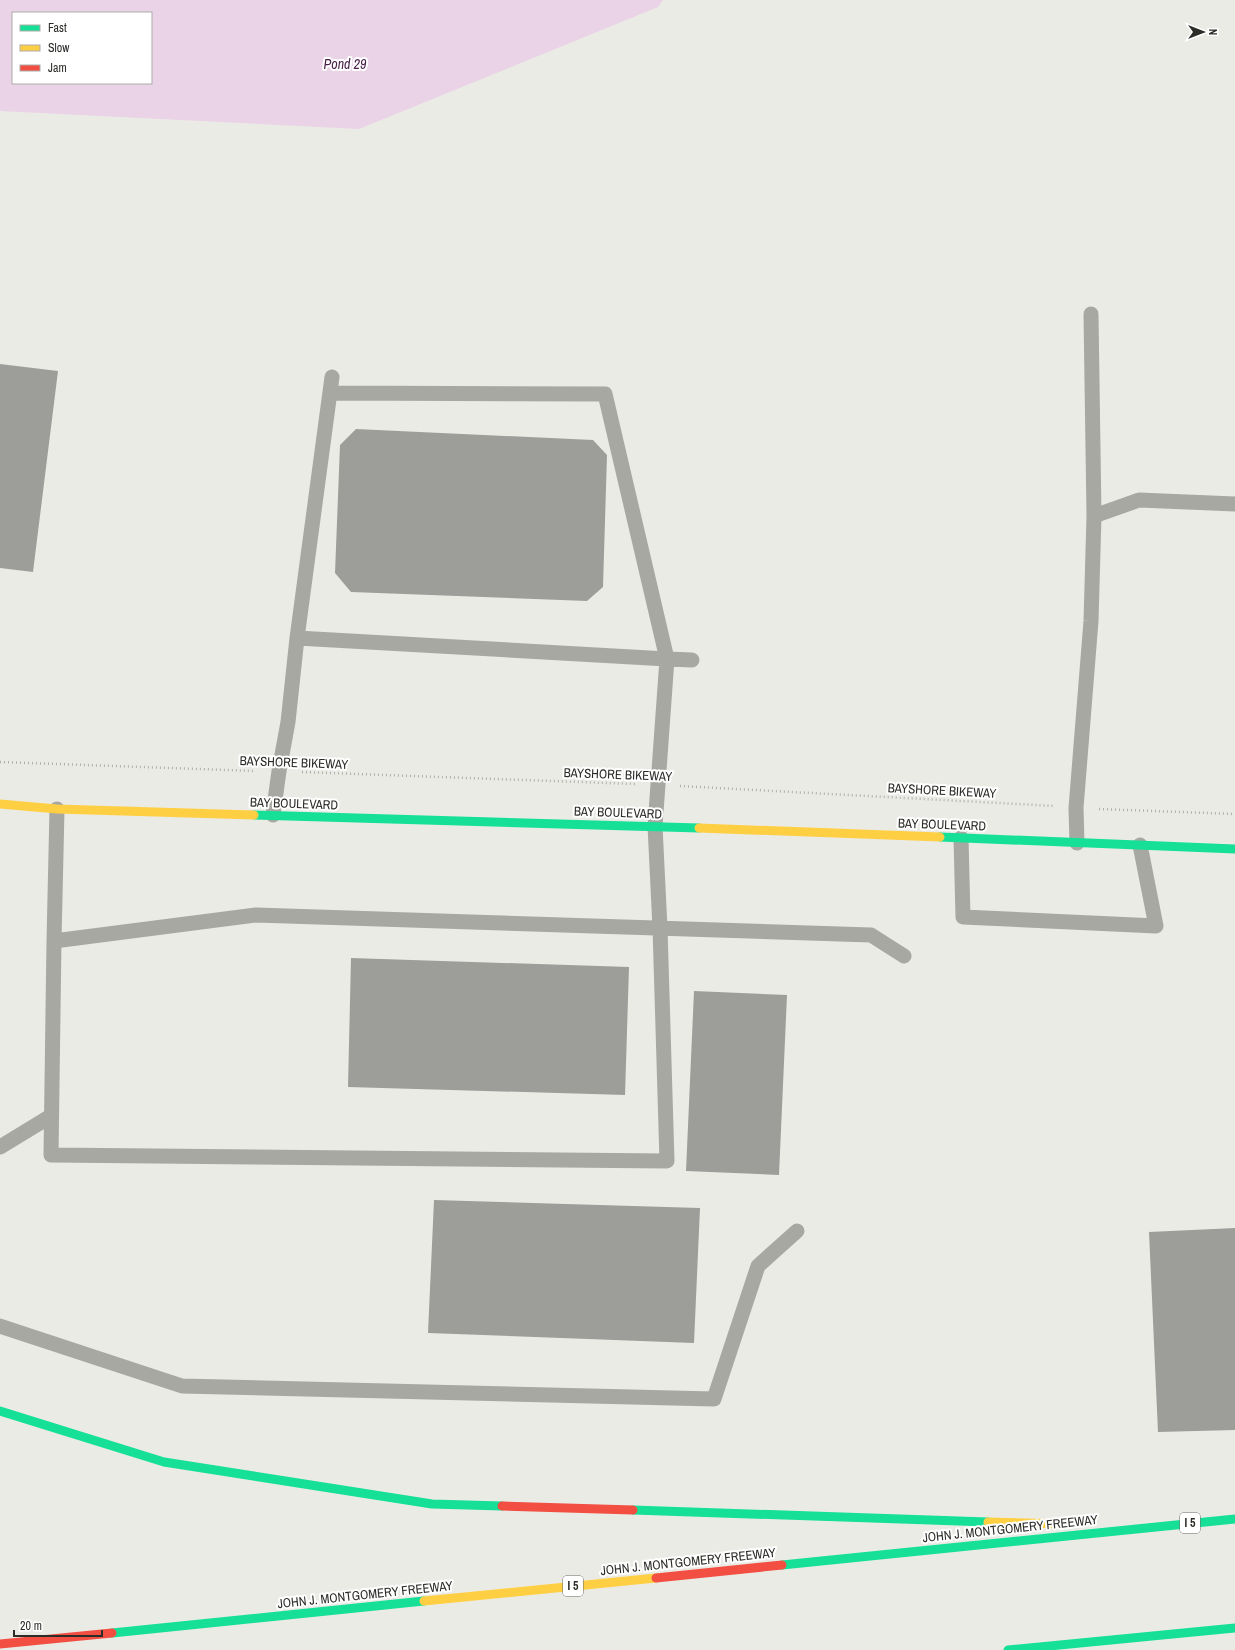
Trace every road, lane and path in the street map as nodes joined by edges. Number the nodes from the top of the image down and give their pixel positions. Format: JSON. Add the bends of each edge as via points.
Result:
{"nodes":[{"id":1,"x":1091,"y":314,"type":"dead end"},
{"id":2,"x":332,"y":377,"type":"dead end"},
{"id":3,"x":330,"y":393,"type":"junction"},
{"id":4,"x":1235,"y":504,"type":"edge"},
{"id":5,"x":1094,"y":516,"type":"junction"},
{"id":6,"x":296,"y":638,"type":"junction"},
{"id":7,"x":667,"y":659,"type":"junction"},
{"id":8,"x":692,"y":660,"type":"dead end"},
{"id":9,"x":0,"y":762,"type":"edge"},
{"id":10,"x":279,"y":771,"type":"junction"},
{"id":11,"x":658,"y":785,"type":"junction"},
{"id":12,"x":0,"y":804,"type":"edge"},
{"id":13,"x":1076,"y":808,"type":"junction"},
{"id":14,"x":57,"y":809,"type":"junction"},
{"id":15,"x":1235,"y":814,"type":"edge"},
{"id":16,"x":273,"y":815,"type":"junction"},
{"id":17,"x":654,"y":826,"type":"junction"},
{"id":18,"x":961,"y":838,"type":"junction"},
{"id":19,"x":1077,"y":842,"type":"junction"},
{"id":20,"x":1140,"y":845,"type":"junction"},
{"id":21,"x":1235,"y":849,"type":"edge"},
{"id":22,"x":660,"y":928,"type":"junction"},
{"id":23,"x":54,"y":941,"type":"junction"},
{"id":24,"x":904,"y":956,"type":"dead end"},
{"id":25,"x":51,"y":1116,"type":"junction"},
{"id":26,"x":0,"y":1147,"type":"edge"},
{"id":27,"x":797,"y":1231,"type":"dead end"},
{"id":28,"x":0,"y":1326,"type":"edge"},
{"id":29,"x":0,"y":1410,"type":"edge"},
{"id":30,"x":1235,"y":1519,"type":"edge"},
{"id":31,"x":1145,"y":1528,"type":"junction"},
{"id":32,"x":1231,"y":1628,"type":"edge"},
{"id":33,"x":0,"y":1644,"type":"edge"},
{"id":34,"x":1178,"y":1644,"type":"dead end"},
{"id":35,"x":1008,"y":1650,"type":"edge"}],
"edges":[{"from":1,"to":5,"type":"lane"},
{"from":2,"to":3,"type":"lane"},
{"from":3,"to":6,"type":"lane"},
{"from":3,"to":7,"type":"lane","via":[[606,394]]},
{"from":4,"to":5,"type":"lane","via":[[1139,500]]},
{"from":5,"to":13,"type":"lane","via":[[1091,621]]},
{"from":6,"to":7,"type":"lane"},
{"from":6,"to":10,"type":"lane","via":[[288,722]]},
{"from":7,"to":8,"type":"lane"},
{"from":7,"to":11,"type":"lane"},
{"from":9,"to":10,"type":"path","name":"BAYSHORE BIKEWAY"},
{"from":10,"to":11,"type":"path","name":"BAYSHORE BIKEWAY"},
{"from":10,"to":16,"type":"lane"},
{"from":11,"to":13,"type":"path","name":"BAYSHORE BIKEWAY"},
{"from":11,"to":17,"type":"lane"},
{"from":12,"to":14,"type":"main road","name":"BAY BOULEVARD"},
{"from":13,"to":15,"type":"path","name":"BAYSHORE BIKEWAY"},
{"from":13,"to":19,"type":"lane"},
{"from":14,"to":16,"type":"main road","name":"BAY BOULEVARD"},
{"from":14,"to":23,"type":"lane"},
{"from":16,"to":17,"type":"main road","name":"BAY BOULEVARD"},
{"from":17,"to":18,"type":"main road","name":"BAY BOULEVARD"},
{"from":17,"to":22,"type":"lane"},
{"from":18,"to":19,"type":"main road","name":"BAY BOULEVARD"},
{"from":18,"to":20,"type":"lane","via":[[963,917],[1156,926]]},
{"from":19,"to":20,"type":"main road","name":"BAY BOULEVARD"},
{"from":20,"to":21,"type":"main road","name":"BAY BOULEVARD"},
{"from":22,"to":23,"type":"lane","via":[[256,915]]},
{"from":22,"to":24,"type":"lane","via":[[871,935]]},
{"from":22,"to":25,"type":"lane","via":[[667,1161],[51,1155]]},
{"from":23,"to":25,"type":"lane"},
{"from":25,"to":26,"type":"lane"},
{"from":27,"to":28,"type":"lane","via":[[758,1266],[714,1399],[182,1386]]},
{"from":29,"to":31,"type":"main road","via":[[164,1462],[432,1504]]},
{"from":30,"to":31,"type":"main road","name":"JOHN J. MONTGOMERY FREEWAY","number":"I 5"},
{"from":31,"to":33,"type":"main road","name":"JOHN J. MONTGOMERY FREEWAY","number":"I 5"},
{"from":32,"to":34,"type":"main road"},
{"from":32,"to":35,"type":"main road"}]}
